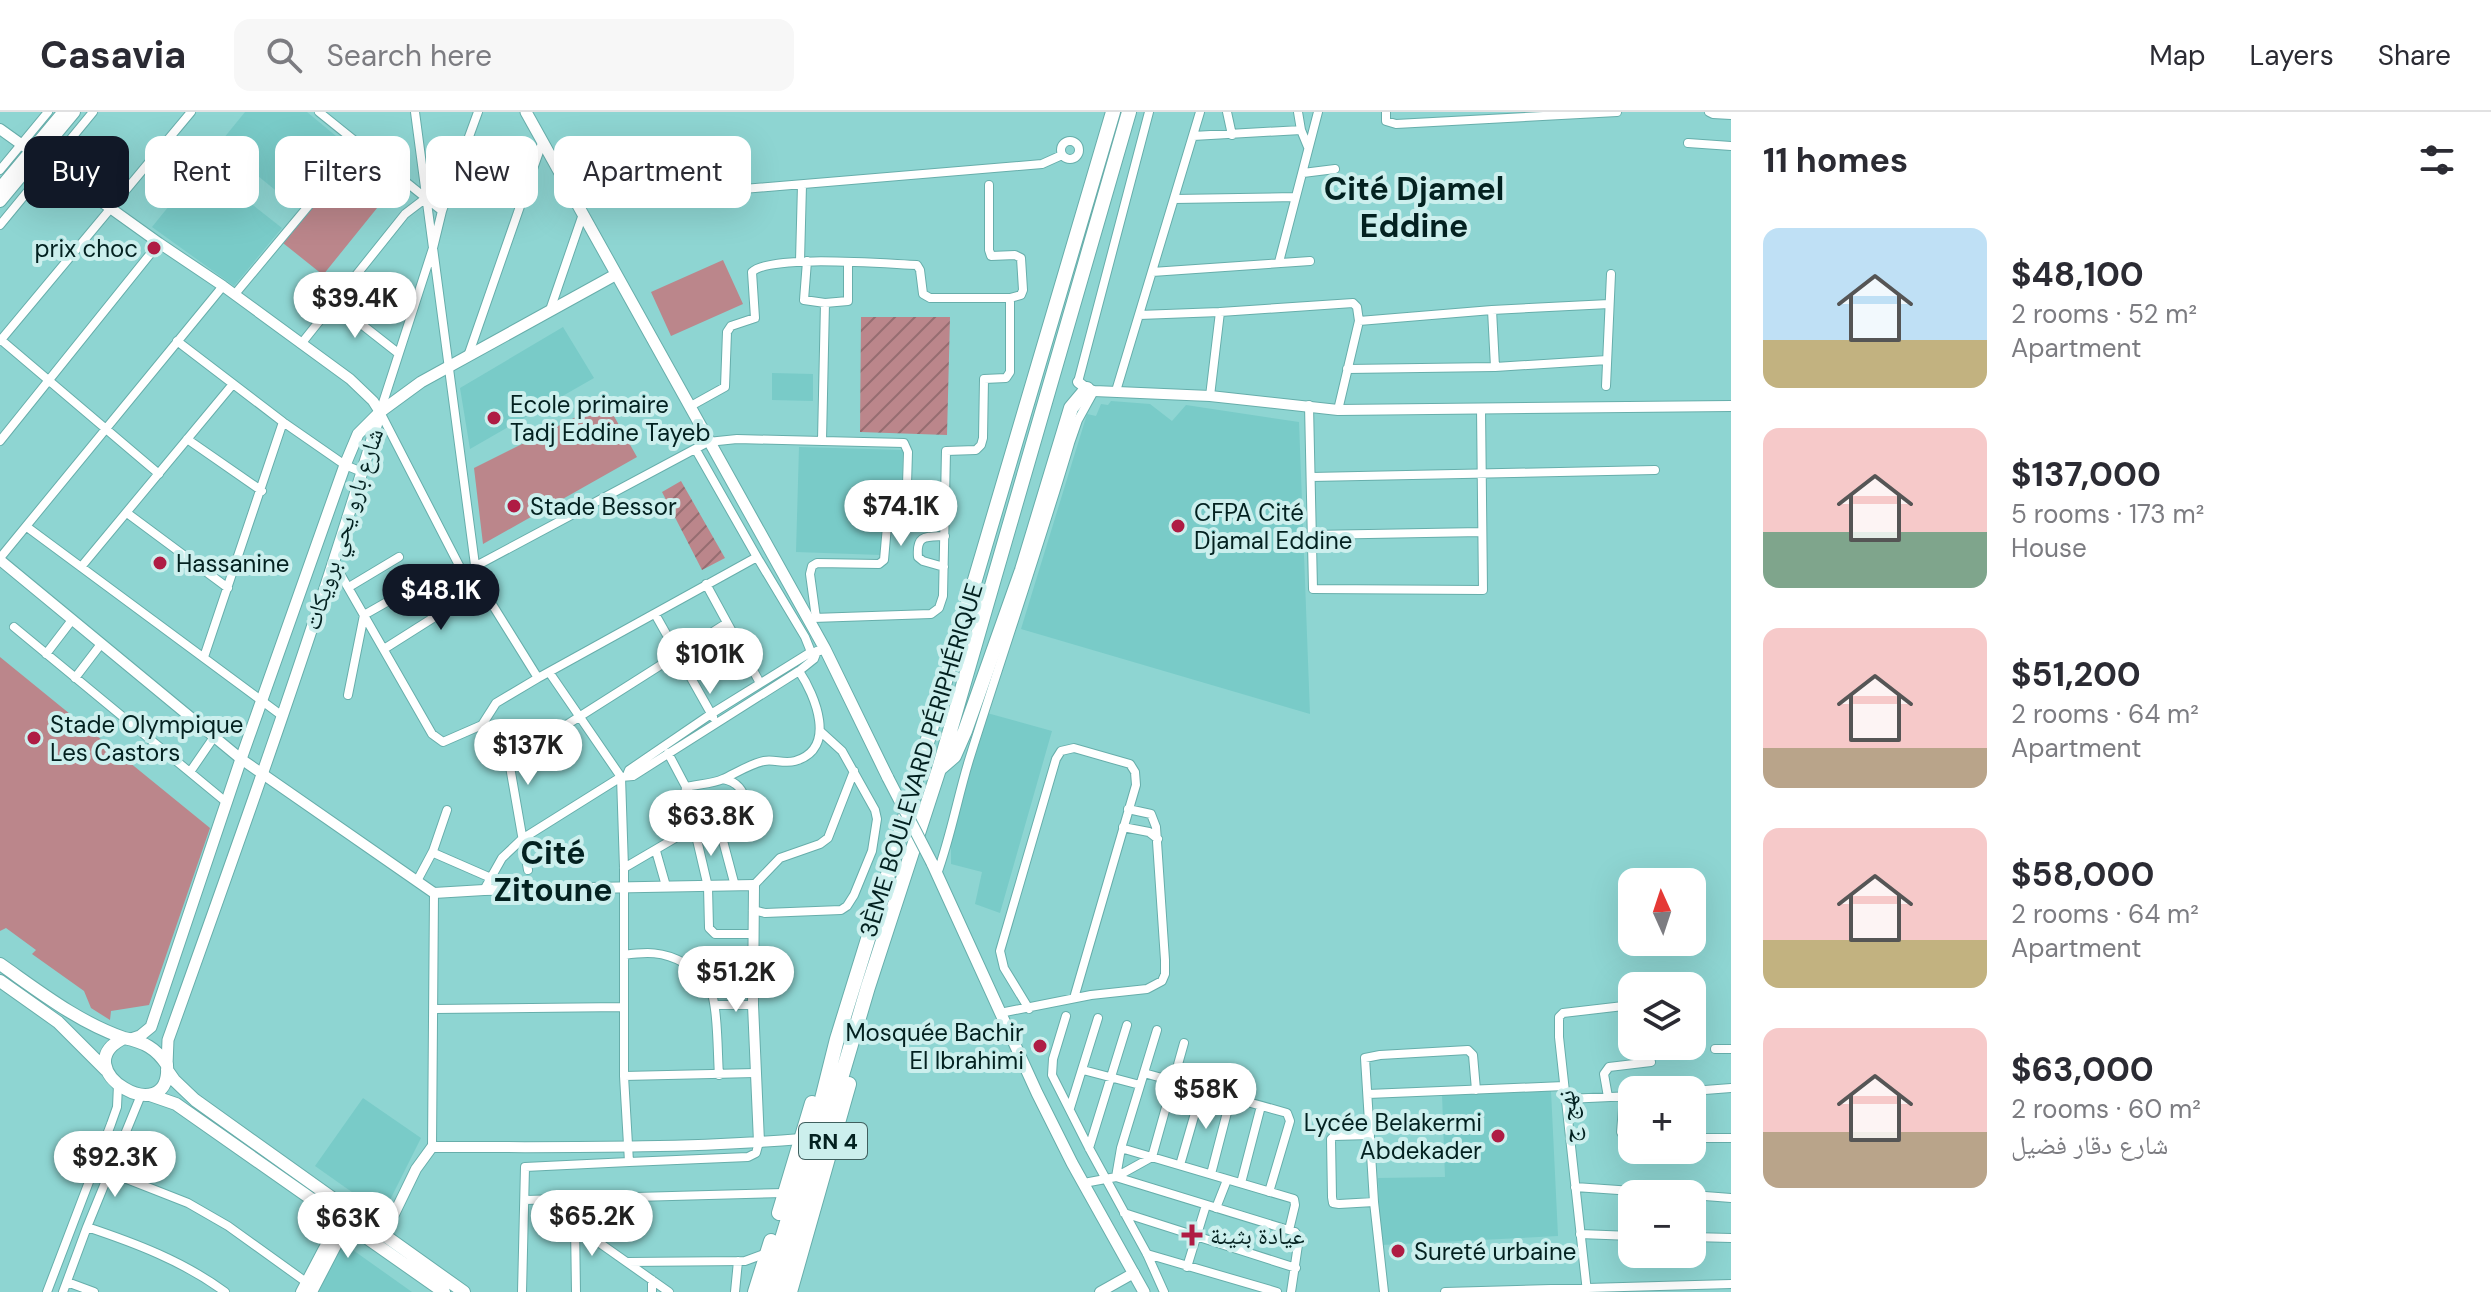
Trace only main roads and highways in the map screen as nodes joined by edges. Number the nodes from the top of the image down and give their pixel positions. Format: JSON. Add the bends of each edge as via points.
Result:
{"nodes":[{"id":1,"x":64,"y":112,"type":"edge"},
{"id":2,"x":74,"y":112,"type":"edge"},
{"id":3,"x":526,"y":112,"type":"edge"},
{"id":4,"x":1113,"y":112,"type":"edge"},
{"id":5,"x":1129,"y":112,"type":"edge"},
{"id":6,"x":43,"y":136,"type":"edge"},
{"id":7,"x":47,"y":136,"type":"edge"},
{"id":8,"x":24,"y":158,"type":"edge"},
{"id":9,"x":24,"y":161,"type":"edge"},
{"id":10,"x":0,"y":188,"type":"edge"},
{"id":11,"x":0,"y":201,"type":"edge"},
{"id":12,"x":615,"y":275,"type":"junction"},
{"id":13,"x":1086,"y":387,"type":"road end"},
{"id":14,"x":380,"y":412,"type":"junction"},
{"id":15,"x":939,"y":769,"type":"junction"},
{"id":16,"x":0,"y":964,"type":"edge"},
{"id":17,"x":0,"y":981,"type":"edge"},
{"id":18,"x":868,"y":987,"type":"junction"},
{"id":19,"x":128,"y":1039,"type":"junction"},
{"id":20,"x":837,"y":1039,"type":"junction"},
{"id":21,"x":167,"y":1067,"type":"junction"},
{"id":22,"x":106,"y":1070,"type":"junction"},
{"id":23,"x":146,"y":1095,"type":"junction"},
{"id":24,"x":346,"y":1216,"type":"junction"},
{"id":25,"x":792,"y":1221,"type":"junction"},
{"id":26,"x":759,"y":1290,"type":"edge"},
{"id":27,"x":444,"y":1292,"type":"edge"},
{"id":28,"x":464,"y":1292,"type":"edge"},
{"id":29,"x":778,"y":1292,"type":"edge"},
{"id":30,"x":790,"y":1292,"type":"edge"},
{"id":31,"x":1144,"y":1292,"type":"edge"}],
"edges":[{"from":1,"to":6,"type":"main road"},
{"from":2,"to":7,"type":"main road"},
{"from":3,"to":12,"type":"main road"},
{"from":4,"to":20,"type":"highway","name":"3ÈME BOULEVARD PÉRIPHÉRIQUE","number":"RN 4"},
{"from":5,"to":15,"type":"highway","name":"3ÈME BOULEVARD PÉRIPHÉRIQUE","number":"RN 4"},
{"from":8,"to":10,"type":"main road"},
{"from":9,"to":11,"type":"main road"},
{"from":12,"to":14,"type":"main road","via":[[450,365]]},
{"from":12,"to":31,"type":"main road","bridge":true,"via":[[812,618],[817,653],[888,778],[1037,1093]]},
{"from":13,"to":15,"type":"highway","via":[[1071,408],[985,676],[954,756]]},
{"from":14,"to":19,"type":"main road","name":"شارع بارو يحي برويكات","via":[[358,434],[345,465],[151,1027]]},
{"from":14,"to":21,"type":"main road","name":"شارع بارو يحي برويكات","via":[[263,774],[168,1040]]},
{"from":15,"to":18,"type":"highway","name":"3ÈME BOULEVARD PÉRIPHÉRIQUE","number":"RN 4"},
{"from":16,"to":19,"type":"main road","via":[[64,1009]]},
{"from":17,"to":22,"type":"main road","via":[[58,1022]]},
{"from":18,"to":25,"type":"highway","name":"3ÈME BOULEVARD PÉRIPHÉRIQUE","number":"RN 4"},
{"from":18,"to":30,"type":"highway","name":"3ÈME BOULEVARD PÉRIPHÉRIQUE","number":"RN 4","via":[[854,1064]]},
{"from":19,"to":21,"type":"main road","via":[[153,1048]]},
{"from":19,"to":22,"type":"main road","via":[[111,1047]]},
{"from":20,"to":25,"type":"highway","name":"3ÈME BOULEVARD PÉRIPHÉRIQUE","number":"RN 4"},
{"from":20,"to":26,"type":"highway","name":"3ÈME BOULEVARD PÉRIPHÉRIQUE","number":"RN 4","via":[[820,1076]]},
{"from":21,"to":23,"type":"main road","via":[[162,1088]]},
{"from":21,"to":24,"type":"main road","via":[[182,1088]]},
{"from":22,"to":23,"type":"main road","via":[[118,1085]]},
{"from":23,"to":24,"type":"main road","via":[[176,1104]]},
{"from":24,"to":27,"type":"main road"},
{"from":24,"to":28,"type":"main road","via":[[384,1235]]},
{"from":25,"to":26,"type":"highway"},
{"from":25,"to":29,"type":"highway"}]}
